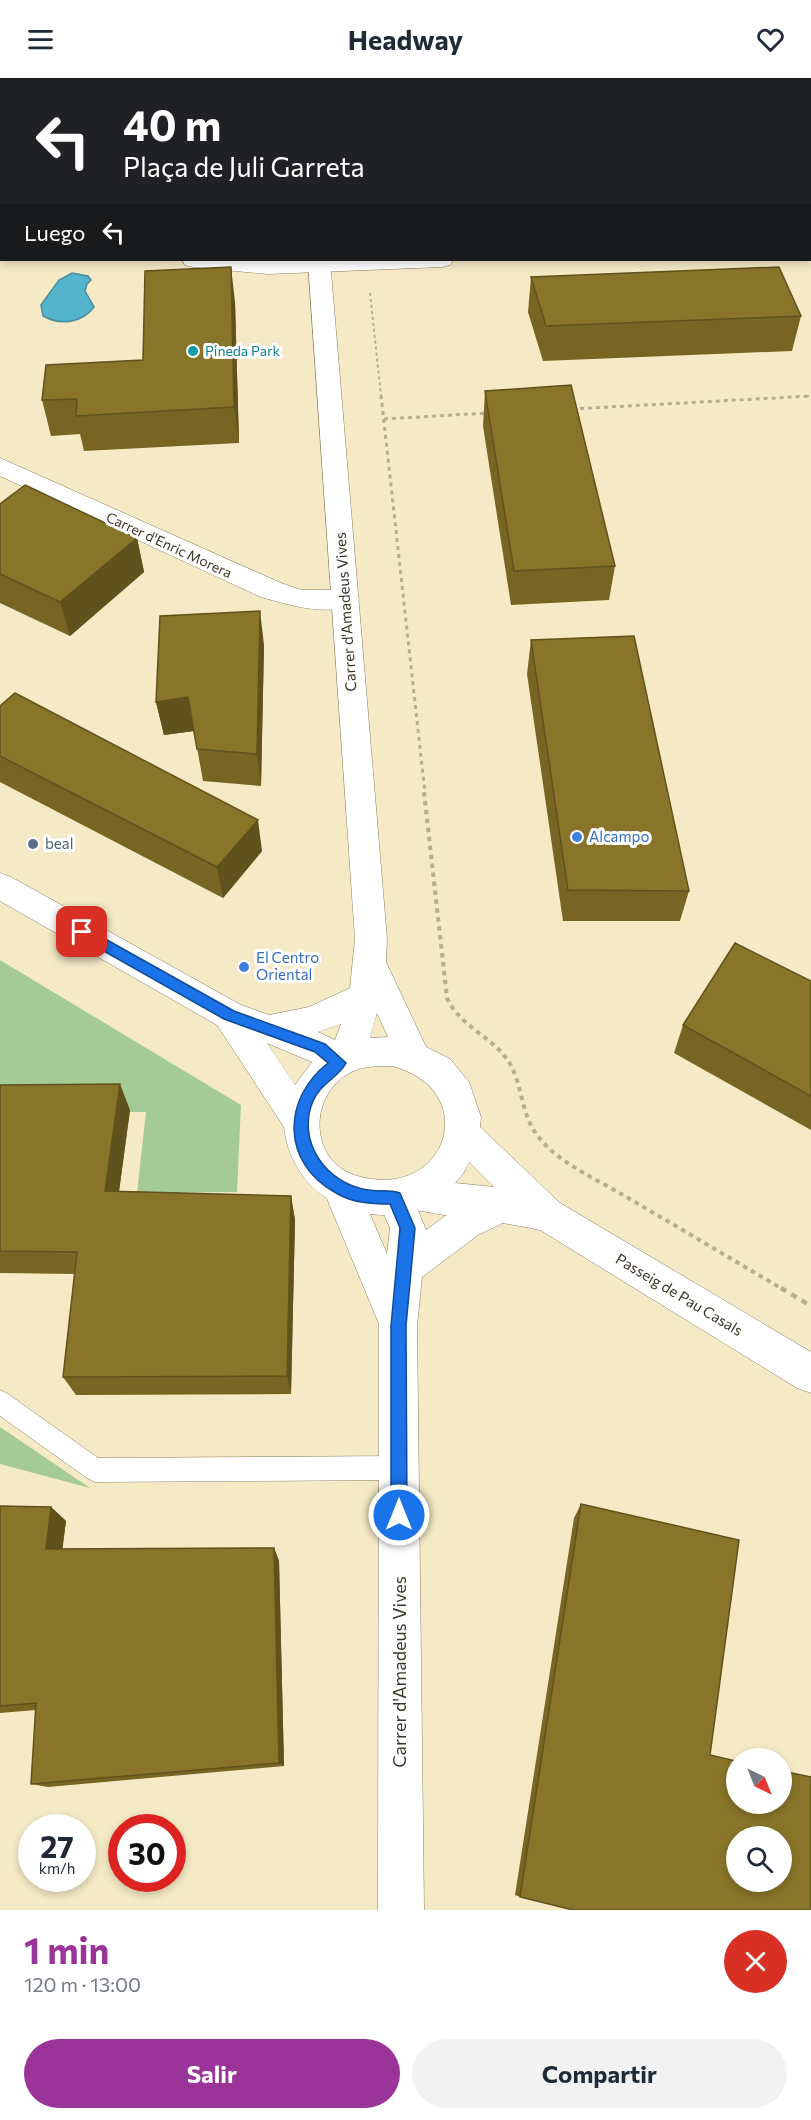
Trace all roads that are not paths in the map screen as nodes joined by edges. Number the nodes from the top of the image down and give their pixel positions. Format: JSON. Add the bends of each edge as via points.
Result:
{"nodes":[{"id":1,"x":204,"y":261,"type":"edge"},
{"id":2,"x":417,"y":261,"type":"edge"},
{"id":3,"x":319,"y":262,"type":"edge"},
{"id":4,"x":0,"y":466,"type":"edge"},
{"id":5,"x":345,"y":600,"type":"junction"},
{"id":6,"x":0,"y":886,"type":"edge"},
{"id":7,"x":371,"y":964,"type":"junction"},
{"id":8,"x":366,"y":996,"type":"junction"},
{"id":9,"x":229,"y":1015,"type":"junction"},
{"id":10,"x":268,"y":1029,"type":"junction"},
{"id":11,"x":414,"y":1057,"type":"junction"},
{"id":12,"x":343,"y":1061,"type":"junction"},
{"id":13,"x":300,"y":1121,"type":"junction"},
{"id":14,"x":464,"y":1134,"type":"junction"},
{"id":15,"x":341,"y":1189,"type":"junction"},
{"id":16,"x":402,"y":1196,"type":"junction"},
{"id":17,"x":502,"y":1205,"type":"junction"},
{"id":18,"x":547,"y":1215,"type":"junction"},
{"id":19,"x":404,"y":1268,"type":"junction"},
{"id":20,"x":398,"y":1326,"type":"junction"},
{"id":21,"x":811,"y":1374,"type":"edge"},
{"id":22,"x":0,"y":1402,"type":"edge"},
{"id":23,"x":399,"y":1468,"type":"junction"},
{"id":24,"x":401,"y":1910,"type":"edge"}],
"edges":[{"from":1,"to":3,"type":"street","via":[[268,267]]},
{"from":2,"to":3,"type":"street"},
{"from":3,"to":5,"type":"street","name":"Carrer d'Amadeus Vives"},
{"from":4,"to":5,"type":"street","name":"Carrer d'Enric Morera","via":[[263,588],[302,599]]},
{"from":5,"to":7,"type":"street","name":"Carrer d'Amadeus Vives"},
{"from":6,"to":9,"type":"street"},
{"from":7,"to":8,"type":"street","name":"Carrer d'Amadeus Vives"},
{"from":7,"to":11,"type":"street","name":"Carrer d'Amadeus Vives"},
{"from":8,"to":10,"type":"street","via":[[321,1019]]},
{"from":8,"to":12,"type":"street","name":"Carrer d'Amadeus Vives"},
{"from":9,"to":10,"type":"street"},
{"from":9,"to":13,"type":"street"},
{"from":10,"to":12,"type":"street"},
{"from":11,"to":12,"type":"street","via":[[392,1051]]},
{"from":11,"to":14,"type":"street","via":[[437,1069],[453,1087],[463,1110]]},
{"from":12,"to":13,"type":"street","via":[[320,1078],[306,1098]]},
{"from":13,"to":15,"type":"street","via":[[302,1141],[310,1160]]},
{"from":14,"to":16,"type":"street","via":[[458,1154],[446,1171],[429,1185]]},
{"from":14,"to":18,"type":"street","name":"Passeig de Pau Casals"},
{"from":15,"to":16,"type":"street","via":[[368,1197]]},
{"from":15,"to":20,"type":"street","name":"Carrer d'Amadeus Vives"},
{"from":16,"to":17,"type":"street","name":"Passeig de Pau Casals"},
{"from":16,"to":19,"type":"street","name":"Carrer d'Amadeus Vives","via":[[408,1228]]},
{"from":17,"to":18,"type":"street","name":"Passeig de Pau Casals"},
{"from":17,"to":19,"type":"street","via":[[465,1223]]},
{"from":18,"to":21,"type":"street","name":"Passeig de Pau Casals"},
{"from":19,"to":20,"type":"street","name":"Carrer d'Amadeus Vives"},
{"from":20,"to":23,"type":"street","name":"Carrer d'Amadeus Vives"},
{"from":22,"to":23,"type":"lane","via":[[95,1470]]},
{"from":23,"to":24,"type":"street","name":"Carrer d'Amadeus Vives"}]}
